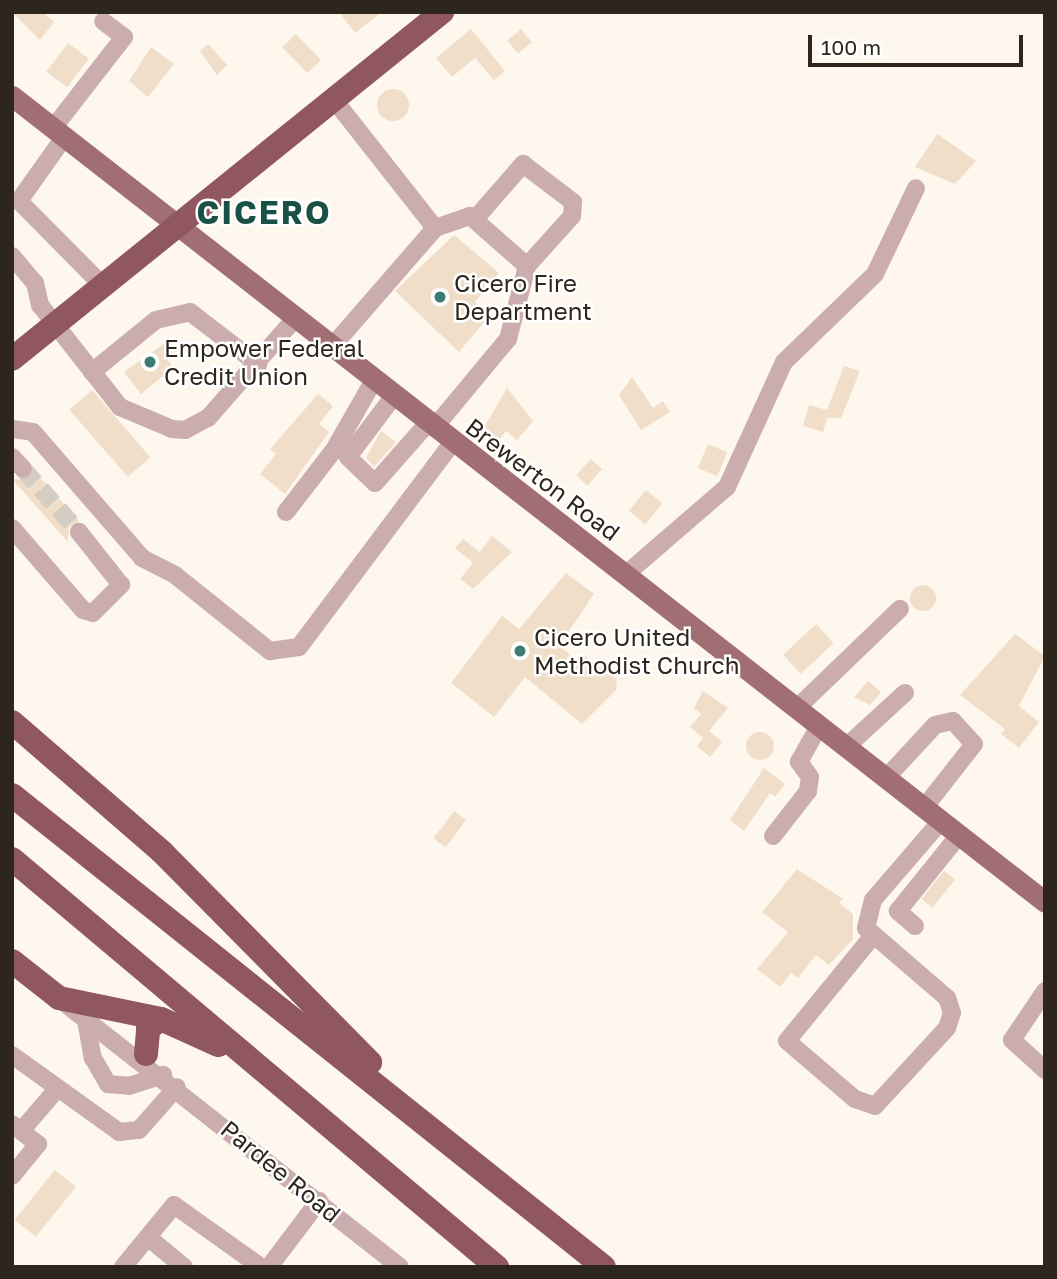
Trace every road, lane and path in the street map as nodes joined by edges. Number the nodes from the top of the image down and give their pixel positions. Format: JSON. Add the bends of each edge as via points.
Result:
{"nodes":[{"id":1,"x":442,"y":12,"type":"edge"},
{"id":2,"x":103,"y":21,"type":"dead end"},
{"id":3,"x":12,"y":96,"type":"edge"},
{"id":4,"x":335,"y":101,"type":"junction"},
{"id":5,"x":60,"y":131,"type":"junction"},
{"id":6,"x":916,"y":188,"type":"dead end"},
{"id":7,"x":476,"y":218,"type":"junction"},
{"id":8,"x":179,"y":228,"type":"junction"},
{"id":9,"x":435,"y":228,"type":"junction"},
{"id":10,"x":12,"y":256,"type":"edge"},
{"id":11,"x":527,"y":266,"type":"junction"},
{"id":12,"x":102,"y":285,"type":"junction"},
{"id":13,"x":293,"y":321,"type":"junction"},
{"id":14,"x":54,"y":325,"type":"junction"},
{"id":15,"x":330,"y":349,"type":"junction"},
{"id":16,"x":12,"y":359,"type":"edge"},
{"id":17,"x":258,"y":364,"type":"junction"},
{"id":18,"x":92,"y":372,"type":"junction"},
{"id":19,"x":373,"y":382,"type":"junction"},
{"id":20,"x":393,"y":397,"type":"junction"},
{"id":21,"x":431,"y":426,"type":"junction"},
{"id":22,"x":12,"y":429,"type":"edge"},
{"id":23,"x":452,"y":443,"type":"junction"},
{"id":24,"x":286,"y":512,"type":"dead end"},
{"id":25,"x":12,"y":528,"type":"edge"},
{"id":26,"x":118,"y":530,"type":"junction"},
{"id":27,"x":79,"y":533,"type":"tunnel mouth"},
{"id":28,"x":95,"y":551,"type":"junction"},
{"id":29,"x":625,"y":575,"type":"junction"},
{"id":30,"x":900,"y":609,"type":"dead end"},
{"id":31,"x":905,"y":693,"type":"dead end"},
{"id":32,"x":797,"y":708,"type":"junction"},
{"id":33,"x":12,"y":722,"type":"edge"},
{"id":34,"x":819,"y":726,"type":"junction"},
{"id":35,"x":846,"y":747,"type":"junction"},
{"id":36,"x":886,"y":778,"type":"junction"},
{"id":37,"x":12,"y":795,"type":"edge"},
{"id":38,"x":924,"y":808,"type":"junction"},
{"id":39,"x":941,"y":821,"type":"junction"},
{"id":40,"x":959,"y":835,"type":"junction"},
{"id":41,"x":773,"y":836,"type":"dead end"},
{"id":42,"x":12,"y":859,"type":"edge"},
{"id":43,"x":1045,"y":902,"type":"edge"},
{"id":44,"x":915,"y":926,"type":"dead end"},
{"id":45,"x":872,"y":937,"type":"junction"},
{"id":46,"x":12,"y":947,"type":"edge"},
{"id":47,"x":12,"y":961,"type":"edge"},
{"id":48,"x":1045,"y":991,"type":"edge"},
{"id":49,"x":86,"y":1013,"type":"junction"},
{"id":50,"x":161,"y":1019,"type":"junction"},
{"id":51,"x":146,"y":1054,"type":"junction"},
{"id":52,"x":12,"y":1055,"type":"edge"},
{"id":53,"x":1045,"y":1070,"type":"edge"},
{"id":54,"x":163,"y":1075,"type":"junction"},
{"id":55,"x":177,"y":1087,"type":"junction"},
{"id":56,"x":57,"y":1089,"type":"junction"},
{"id":57,"x":286,"y":1090,"type":"junction"},
{"id":58,"x":425,"y":1121,"type":"junction"},
{"id":59,"x":17,"y":1127,"type":"edge"},
{"id":60,"x":12,"y":1176,"type":"edge"},
{"id":61,"x":319,"y":1201,"type":"junction"},
{"id":62,"x":150,"y":1239,"type":"junction"},
{"id":63,"x":123,"y":1267,"type":"edge"},
{"id":64,"x":184,"y":1267,"type":"edge"},
{"id":65,"x":261,"y":1267,"type":"edge"},
{"id":66,"x":268,"y":1267,"type":"edge"},
{"id":67,"x":400,"y":1267,"type":"edge"},
{"id":68,"x":497,"y":1267,"type":"edge"},
{"id":69,"x":604,"y":1267,"type":"edge"}],
"edges":[{"from":1,"to":4,"type":"highway"},
{"from":2,"to":5,"type":"street","via":[[124,37]]},
{"from":3,"to":5,"type":"main road","name":"Brewerton Road"},
{"from":4,"to":8,"type":"highway"},
{"from":4,"to":9,"type":"street"},
{"from":5,"to":8,"type":"main road","name":"Brewerton Road"},
{"from":5,"to":12,"type":"street","via":[[19,201]]},
{"from":6,"to":29,"type":"street","via":[[875,274],[784,362],[727,487]]},
{"from":7,"to":9,"type":"street","via":[[462,215]]},
{"from":7,"to":11,"type":"street"},
{"from":7,"to":11,"type":"street","via":[[528,163],[573,202],[572,216]]},
{"from":8,"to":12,"type":"highway"},
{"from":8,"to":13,"type":"main road","name":"Brewerton Road"},
{"from":9,"to":15,"type":"street"},
{"from":10,"to":14,"type":"street","via":[[35,284]]},
{"from":11,"to":21,"type":"street","via":[[514,328]]},
{"from":12,"to":14,"type":"highway"},
{"from":13,"to":15,"type":"main road","name":"Brewerton Road"},
{"from":13,"to":17,"type":"street"},
{"from":14,"to":16,"type":"highway"},
{"from":14,"to":18,"type":"street"},
{"from":15,"to":19,"type":"main road","name":"Brewerton Road"},
{"from":17,"to":18,"type":"street","via":[[190,312],[156,320]]},
{"from":17,"to":18,"type":"street","via":[[208,418],[185,430],[133,417]]},
{"from":19,"to":20,"type":"main road","name":"Brewerton Road"},
{"from":19,"to":24,"type":"street","via":[[334,450]]},
{"from":20,"to":21,"type":"main road","name":"Brewerton Road"},
{"from":20,"to":21,"type":"street","via":[[348,457],[375,483]]},
{"from":21,"to":23,"type":"main road","name":"Brewerton Road"},
{"from":22,"to":26,"type":"street","via":[[33,432]]},
{"from":23,"to":26,"type":"street","via":[[299,647],[270,651],[176,575],[142,558]]},
{"from":23,"to":29,"type":"main road","name":"Brewerton Road"},
{"from":25,"to":28,"type":"street","via":[[83,610],[93,613],[121,585]]},
{"from":26,"to":28,"type":"street"},
{"from":27,"to":28,"type":"street"},
{"from":29,"to":32,"type":"main road","name":"Brewerton Road"},
{"from":30,"to":32,"type":"street"},
{"from":31,"to":35,"type":"street"},
{"from":32,"to":34,"type":"main road","name":"Brewerton Road"},
{"from":33,"to":58,"type":"highway","via":[[162,852]]},
{"from":34,"to":35,"type":"main road","name":"Brewerton Road"},
{"from":34,"to":41,"type":"street","via":[[799,762],[810,777],[808,791]]},
{"from":35,"to":36,"type":"main road","name":"Brewerton Road"},
{"from":36,"to":38,"type":"main road","name":"Brewerton Road"},
{"from":36,"to":38,"type":"street","via":[[935,725],[953,722],[974,744]]},
{"from":37,"to":58,"type":"highway"},
{"from":38,"to":39,"type":"main road","name":"Brewerton Road"},
{"from":39,"to":40,"type":"main road","name":"Brewerton Road"},
{"from":39,"to":45,"type":"street","via":[[873,900],[867,916]]},
{"from":40,"to":43,"type":"main road","name":"Brewerton Road"},
{"from":40,"to":44,"type":"street","via":[[898,911]]},
{"from":42,"to":57,"type":"highway"},
{"from":45,"to":45,"type":"street","via":[[947,998],[952,1013],[947,1028],[875,1106],[855,1099],[787,1041]]},
{"from":46,"to":49,"type":"street","name":"Pardee Road"},
{"from":47,"to":49,"type":"highway"},
{"from":48,"to":53,"type":"street","via":[[1012,1040]]},
{"from":49,"to":50,"type":"highway"},
{"from":49,"to":51,"type":"street","name":"Pardee Road"},
{"from":49,"to":54,"type":"street","name":"Pardee Road"},
{"from":49,"to":54,"type":"street","via":[[93,1058],[107,1084],[129,1086]]},
{"from":50,"to":51,"type":"highway","via":[[148,1029]]},
{"from":50,"to":57,"type":"highway","via":[[208,1039]]},
{"from":51,"to":54,"type":"street","name":"Pardee Road"},
{"from":52,"to":56,"type":"street"},
{"from":54,"to":55,"type":"street","name":"Pardee Road"},
{"from":55,"to":56,"type":"street","via":[[130,1132],[105,1127]]},
{"from":55,"to":61,"type":"street","name":"Pardee Road"},
{"from":56,"to":59,"type":"street"},
{"from":57,"to":68,"type":"highway"},
{"from":58,"to":69,"type":"highway"},
{"from":59,"to":60,"type":"street","via":[[38,1144]]},
{"from":61,"to":66,"type":"street"},
{"from":61,"to":67,"type":"street","name":"Pardee Road"},
{"from":62,"to":63,"type":"street"},
{"from":62,"to":64,"type":"street"},
{"from":62,"to":65,"type":"street","via":[[152,1225],[174,1205]]}]}
